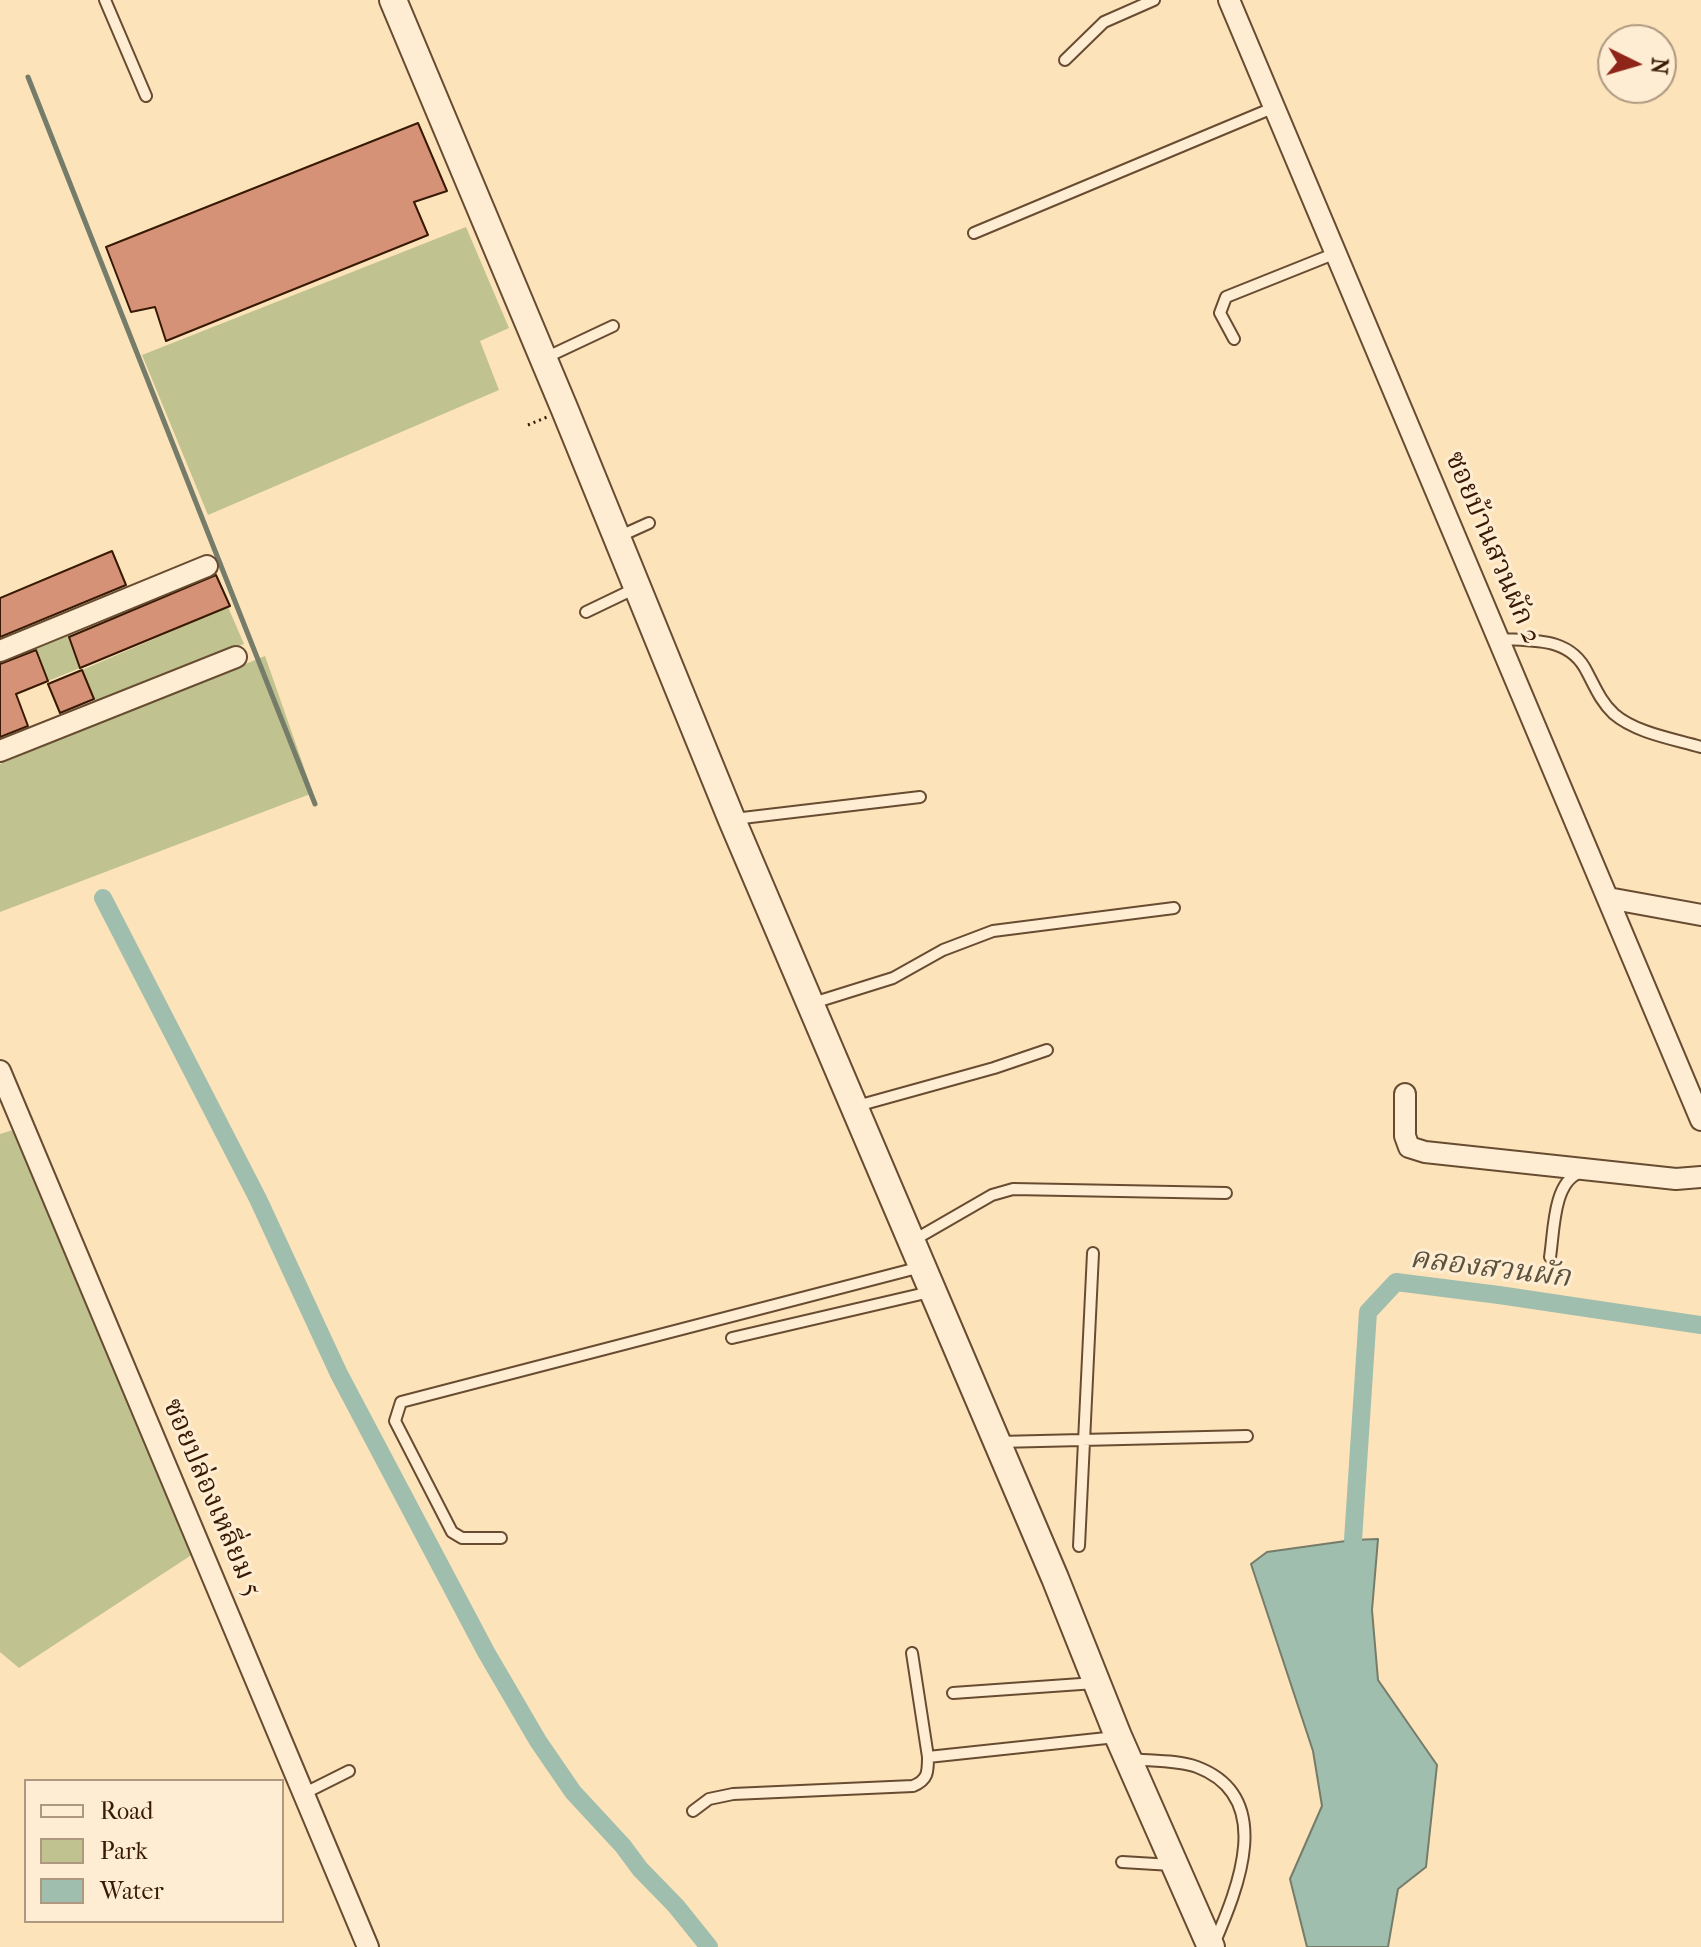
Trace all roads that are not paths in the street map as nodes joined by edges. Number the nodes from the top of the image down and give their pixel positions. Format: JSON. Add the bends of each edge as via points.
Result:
{"nodes":[{"id":1,"x":105,"y":0,"type":"edge"},
{"id":2,"x":393,"y":0,"type":"edge"},
{"id":3,"x":1154,"y":0,"type":"edge"},
{"id":4,"x":1229,"y":0,"type":"edge"},
{"id":5,"x":1065,"y":60,"type":"dead end"},
{"id":6,"x":146,"y":96,"type":"dead end"},
{"id":7,"x":1275,"y":107,"type":"junction"},
{"id":8,"x":974,"y":233,"type":"dead end"},
{"id":9,"x":1336,"y":253,"type":"junction"},
{"id":10,"x":613,"y":326,"type":"dead end"},
{"id":11,"x":1234,"y":339,"type":"dead end"},
{"id":12,"x":543,"y":359,"type":"junction"},
{"id":13,"x":649,"y":523,"type":"dead end"},
{"id":14,"x":616,"y":538,"type":"junction"},
{"id":15,"x":207,"y":566,"type":"dead end"},
{"id":16,"x":636,"y":588,"type":"junction"},
{"id":17,"x":586,"y":612,"type":"dead end"},
{"id":18,"x":1500,"y":639,"type":"junction"},
{"id":19,"x":0,"y":651,"type":"edge"},
{"id":20,"x":236,"y":657,"type":"dead end"},
{"id":21,"x":1701,"y":747,"type":"edge"},
{"id":22,"x":0,"y":751,"type":"edge"},
{"id":23,"x":920,"y":797,"type":"dead end"},
{"id":24,"x":732,"y":820,"type":"junction"},
{"id":25,"x":1608,"y":898,"type":"junction"},
{"id":26,"x":1174,"y":908,"type":"dead end"},
{"id":27,"x":1701,"y":915,"type":"edge"},
{"id":28,"x":811,"y":1003,"type":"junction"},
{"id":29,"x":1047,"y":1050,"type":"dead end"},
{"id":30,"x":0,"y":1071,"type":"edge"},
{"id":31,"x":1405,"y":1094,"type":"dead end"},
{"id":32,"x":855,"y":1107,"type":"junction"},
{"id":33,"x":9,"y":1118,"type":"edge"},
{"id":34,"x":1701,"y":1120,"type":"edge"},
{"id":35,"x":1588,"y":1170,"type":"junction"},
{"id":36,"x":1701,"y":1177,"type":"edge"},
{"id":37,"x":1226,"y":1193,"type":"dead end"},
{"id":38,"x":912,"y":1241,"type":"junction"},
{"id":39,"x":1093,"y":1253,"type":"dead end"},
{"id":40,"x":1550,"y":1257,"type":"dead end"},
{"id":41,"x":923,"y":1266,"type":"junction"},
{"id":42,"x":932,"y":1292,"type":"junction"},
{"id":43,"x":732,"y":1338,"type":"dead end"},
{"id":44,"x":1247,"y":1436,"type":"dead end"},
{"id":45,"x":1084,"y":1440,"type":"junction"},
{"id":46,"x":997,"y":1442,"type":"junction"},
{"id":47,"x":501,"y":1538,"type":"dead end"},
{"id":48,"x":1079,"y":1546,"type":"dead end"},
{"id":49,"x":912,"y":1653,"type":"dead end"},
{"id":50,"x":1097,"y":1682,"type":"junction"},
{"id":51,"x":953,"y":1693,"type":"dead end"},
{"id":52,"x":1123,"y":1748,"type":"junction"},
{"id":53,"x":928,"y":1757,"type":"junction"},
{"id":54,"x":349,"y":1771,"type":"dead end"},
{"id":55,"x":303,"y":1794,"type":"junction"},
{"id":56,"x":693,"y":1811,"type":"dead end"},
{"id":57,"x":1122,"y":1862,"type":"dead end"},
{"id":58,"x":1174,"y":1865,"type":"junction"},
{"id":59,"x":368,"y":1947,"type":"edge"},
{"id":60,"x":1212,"y":1947,"type":"edge"}],
"edges":[{"from":1,"to":6,"type":"lane"},
{"from":2,"to":12,"type":"street"},
{"from":3,"to":5,"type":"lane","via":[[1104,22]]},
{"from":4,"to":7,"type":"street","name":"ซอยบ้านสวนผัก 2"},
{"from":7,"to":8,"type":"lane"},
{"from":7,"to":9,"type":"street","name":"ซอยบ้านสวนผัก 2"},
{"from":9,"to":11,"type":"lane","via":[[1226,297],[1220,313]]},
{"from":9,"to":18,"type":"street","name":"ซอยบ้านสวนผัก 2"},
{"from":10,"to":12,"type":"lane"},
{"from":12,"to":14,"type":"street"},
{"from":13,"to":14,"type":"lane"},
{"from":14,"to":16,"type":"street"},
{"from":15,"to":19,"type":"street"},
{"from":16,"to":17,"type":"lane"},
{"from":16,"to":24,"type":"street"},
{"from":18,"to":21,"type":"lane","via":[[1555,642],[1572,651],[1616,715]]},
{"from":18,"to":25,"type":"street","name":"ซอยบ้านสวนผัก 2"},
{"from":20,"to":22,"type":"street"},
{"from":23,"to":24,"type":"lane"},
{"from":24,"to":28,"type":"street"},
{"from":25,"to":27,"type":"street"},
{"from":25,"to":34,"type":"street","name":"ซอยบ้านสวนผัก 2"},
{"from":26,"to":28,"type":"lane","via":[[993,931],[943,950],[893,978]]},
{"from":28,"to":32,"type":"street"},
{"from":29,"to":32,"type":"lane"},
{"from":30,"to":33,"type":"street","name":"ซอยปล่องเหลี่ยม 5"},
{"from":31,"to":35,"type":"street","via":[[1409,1147]]},
{"from":32,"to":38,"type":"street"},
{"from":33,"to":55,"type":"street","name":"ซอยปล่องเหลี่ยม 5"},
{"from":35,"to":36,"type":"street"},
{"from":35,"to":40,"type":"lane","via":[[1569,1177],[1563,1188]]},
{"from":37,"to":38,"type":"lane","via":[[1013,1189],[992,1195]]},
{"from":38,"to":41,"type":"street"},
{"from":39,"to":45,"type":"lane"},
{"from":41,"to":42,"type":"street"},
{"from":41,"to":47,"type":"lane","via":[[401,1402],[395,1421],[452,1532],[462,1538]]},
{"from":42,"to":43,"type":"lane"},
{"from":42,"to":46,"type":"street"},
{"from":44,"to":45,"type":"lane"},
{"from":45,"to":46,"type":"lane"},
{"from":45,"to":48,"type":"lane"},
{"from":46,"to":50,"type":"street"},
{"from":49,"to":53,"type":"lane"},
{"from":50,"to":51,"type":"lane"},
{"from":50,"to":52,"type":"street"},
{"from":52,"to":53,"type":"lane"},
{"from":52,"to":58,"type":"street"},
{"from":52,"to":60,"type":"lane","via":[[1195,1766],[1225,1781],[1242,1808],[1241,1866]]},
{"from":53,"to":56,"type":"lane","via":[[928,1774],[913,1786],[733,1794],[709,1799]]},
{"from":54,"to":55,"type":"lane"},
{"from":55,"to":59,"type":"street","name":"ซอยปล่องเหลี่ยม 5"},
{"from":57,"to":58,"type":"lane"},
{"from":58,"to":60,"type":"street"}]}
